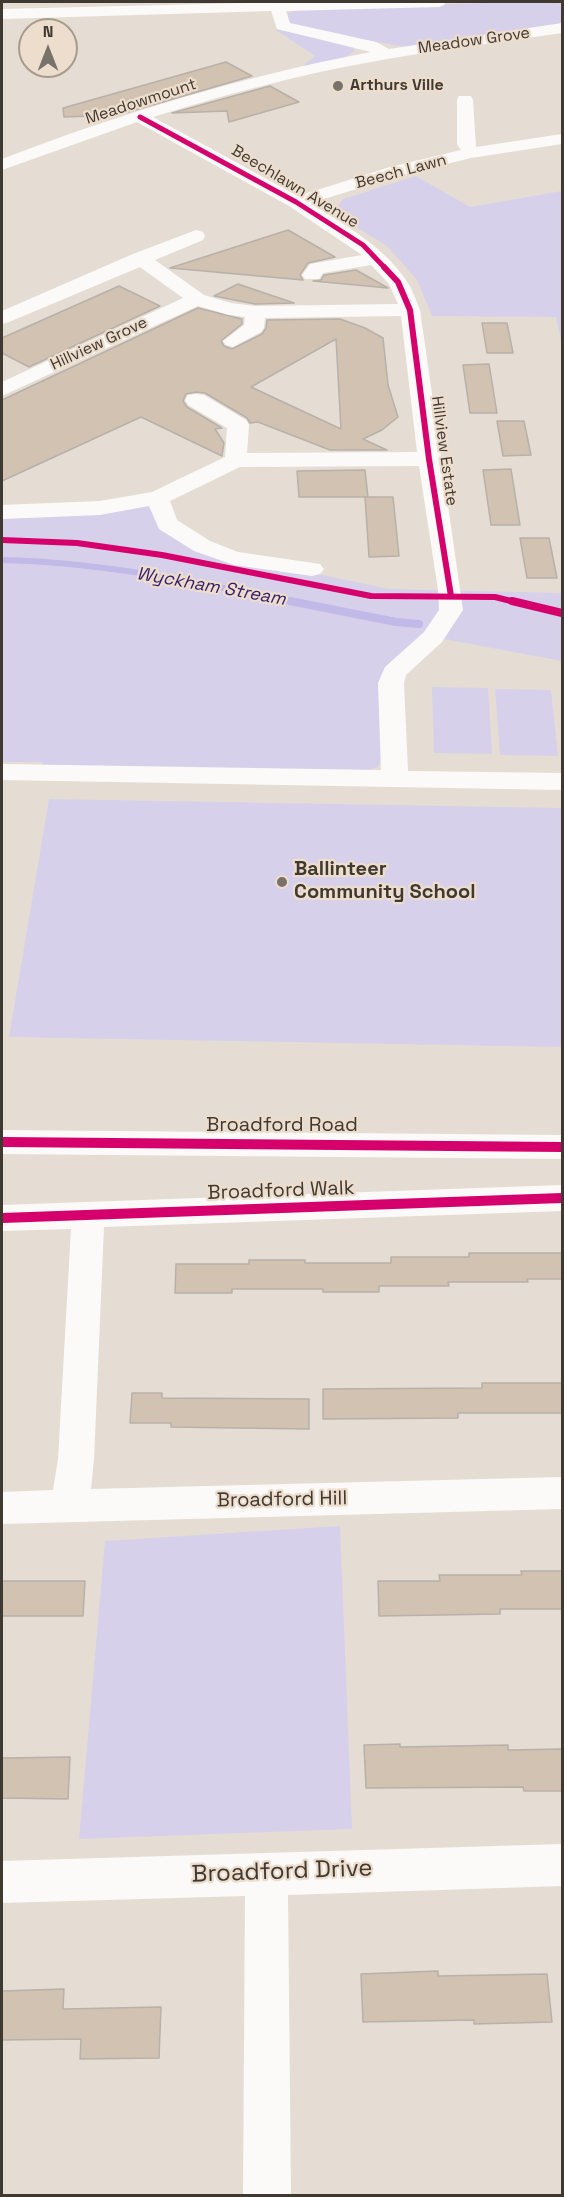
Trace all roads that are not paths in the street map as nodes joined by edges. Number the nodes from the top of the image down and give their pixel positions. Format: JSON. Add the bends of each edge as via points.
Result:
{"nodes":[{"id":1,"x":411,"y":2,"type":"edge"},
{"id":2,"x":439,"y":2,"type":"edge"},
{"id":3,"x":277,"y":7,"type":"junction"},
{"id":4,"x":2,"y":14,"type":"edge"},
{"id":5,"x":562,"y":28,"type":"edge"},
{"id":6,"x":386,"y":54,"type":"junction"},
{"id":7,"x":291,"y":74,"type":"joint"},
{"id":8,"x":465,"y":100,"type":"dead end"},
{"id":9,"x":140,"y":117,"type":"junction"},
{"id":10,"x":562,"y":139,"type":"edge"},
{"id":11,"x":8,"y":141,"type":"dead end"},
{"id":12,"x":34,"y":152,"type":"junction"},
{"id":13,"x":471,"y":153,"type":"junction"},
{"id":14,"x":2,"y":165,"type":"edge"},
{"id":15,"x":296,"y":202,"type":"junction"},
{"id":16,"x":196,"y":236,"type":"dead end"},
{"id":17,"x":140,"y":258,"type":"junction"},
{"id":18,"x":368,"y":259,"type":"junction"},
{"id":19,"x":312,"y":275,"type":"dead end"},
{"id":20,"x":197,"y":299,"type":"junction"},
{"id":21,"x":410,"y":310,"type":"junction"},
{"id":22,"x":255,"y":312,"type":"junction"},
{"id":23,"x":2,"y":318,"type":"edge"},
{"id":24,"x":233,"y":341,"type":"dead end"},
{"id":25,"x":2,"y":390,"type":"edge"},
{"id":26,"x":196,"y":400,"type":"dead end"},
{"id":27,"x":429,"y":459,"type":"junction"},
{"id":28,"x":236,"y":460,"type":"junction"},
{"id":29,"x":159,"y":498,"type":"junction"},
{"id":30,"x":2,"y":512,"type":"edge"},
{"id":31,"x":312,"y":569,"type":"dead end"},
{"id":32,"x":2,"y":772,"type":"edge"},
{"id":33,"x":395,"y":779,"type":"junction"},
{"id":34,"x":562,"y":782,"type":"edge"},
{"id":35,"x":2,"y":1142,"type":"edge"},
{"id":36,"x":562,"y":1147,"type":"edge"},
{"id":37,"x":562,"y":1198,"type":"edge"},
{"id":38,"x":88,"y":1216,"type":"junction"},
{"id":39,"x":2,"y":1218,"type":"edge"},
{"id":40,"x":562,"y":1493,"type":"edge"},
{"id":41,"x":70,"y":1506,"type":"junction"},
{"id":42,"x":2,"y":1508,"type":"edge"},
{"id":43,"x":562,"y":1865,"type":"edge"},
{"id":44,"x":266,"y":1873,"type":"junction"},
{"id":45,"x":2,"y":1882,"type":"edge"},
{"id":46,"x":267,"y":2196,"type":"edge"}],
"edges":[{"from":1,"to":2,"type":"street"},
{"from":1,"to":3,"type":"street"},
{"from":3,"to":4,"type":"street"},
{"from":3,"to":6,"type":"street","via":[[283,26],[370,45]]},
{"from":5,"to":6,"type":"street","name":"Meadow Grove"},
{"from":6,"to":7,"type":"street","name":"Meadow Grove"},
{"from":7,"to":9,"type":"street","name":"Meadowmount"},
{"from":8,"to":13,"type":"street","name":"Beech Lawn","via":[[466,144]]},
{"from":9,"to":12,"type":"street","name":"Meadowmount"},
{"from":9,"to":15,"type":"street","name":"Beechlawn Avenue"},
{"from":10,"to":13,"type":"street","name":"Beech Lawn"},
{"from":11,"to":12,"type":"street"},
{"from":12,"to":14,"type":"street","name":"Meadowmount"},
{"from":13,"to":15,"type":"street","name":"Beech Lawn"},
{"from":15,"to":18,"type":"street","name":"Beechlawn Avenue","via":[[363,245]]},
{"from":16,"to":17,"type":"street"},
{"from":17,"to":20,"type":"street"},
{"from":17,"to":23,"type":"street"},
{"from":18,"to":19,"type":"street","via":[[317,268]]},
{"from":18,"to":21,"type":"street","name":"Beechlawn Avenue","via":[[398,282]]},
{"from":20,"to":22,"type":"street"},
{"from":20,"to":25,"type":"street","name":"Hillview Grove"},
{"from":21,"to":22,"type":"street"},
{"from":21,"to":27,"type":"street","name":"Hillview Estate"},
{"from":22,"to":24,"type":"street","via":[[254,328]]},
{"from":26,"to":28,"type":"street","via":[[238,425]]},
{"from":27,"to":28,"type":"street"},
{"from":27,"to":33,"type":"street","name":"Hillview Estate","via":[[451,610],[433,637],[394,672],[391,683]]},
{"from":28,"to":29,"type":"street"},
{"from":29,"to":30,"type":"street","via":[[100,508]]},
{"from":29,"to":31,"type":"street","via":[[167,524],[202,546],[234,558]]},
{"from":32,"to":33,"type":"street"},
{"from":33,"to":34,"type":"street"},
{"from":35,"to":36,"type":"street","name":"Broadford Road"},
{"from":37,"to":38,"type":"street","name":"Broadford Walk"},
{"from":38,"to":39,"type":"street","name":"Broadford Walk"},
{"from":38,"to":41,"type":"street","via":[[76,1459]]},
{"from":40,"to":41,"type":"street","name":"Broadford Hill"},
{"from":41,"to":42,"type":"street","name":"Broadford Hill"},
{"from":43,"to":44,"type":"street","name":"Broadford Drive"},
{"from":44,"to":45,"type":"street","name":"Broadford Drive"},
{"from":44,"to":46,"type":"street"}]}
